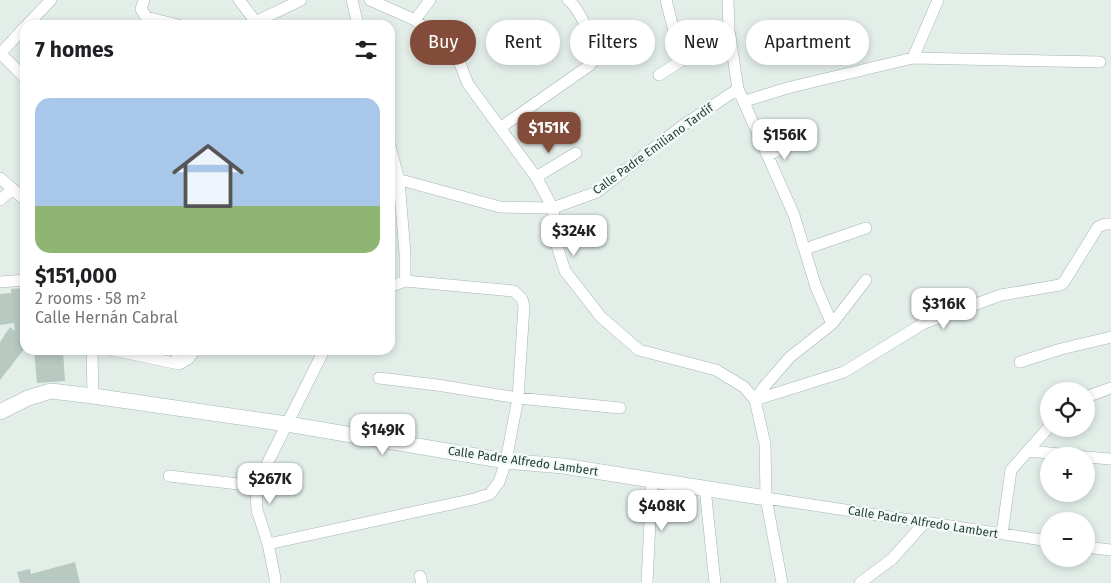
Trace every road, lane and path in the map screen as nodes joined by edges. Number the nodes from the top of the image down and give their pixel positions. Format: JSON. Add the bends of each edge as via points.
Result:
{"nodes":[{"id":1,"x":34,"y":0,"type":"edge"},
{"id":2,"x":51,"y":0,"type":"edge"},
{"id":3,"x":144,"y":0,"type":"edge"},
{"id":4,"x":239,"y":0,"type":"edge"},
{"id":5,"x":301,"y":0,"type":"edge"},
{"id":6,"x":352,"y":0,"type":"edge"},
{"id":7,"x":370,"y":0,"type":"edge"},
{"id":8,"x":430,"y":0,"type":"edge"},
{"id":9,"x":568,"y":0,"type":"edge"},
{"id":10,"x":666,"y":0,"type":"edge"},
{"id":11,"x":728,"y":0,"type":"edge"},
{"id":12,"x":938,"y":0,"type":"edge"},
{"id":13,"x":43,"y":9,"type":"junction"},
{"id":14,"x":32,"y":20,"type":"edge"},
{"id":15,"x":158,"y":20,"type":"edge"},
{"id":16,"x":251,"y":20,"type":"edge"},
{"id":17,"x":259,"y":20,"type":"edge"},
{"id":18,"x":357,"y":20,"type":"edge"},
{"id":19,"x":415,"y":20,"type":"joint"},
{"id":20,"x":671,"y":20,"type":"edge"},
{"id":21,"x":729,"y":20,"type":"edge"},
{"id":22,"x":20,"y":32,"type":"edge"},
{"id":23,"x":0,"y":53,"type":"edge"},
{"id":24,"x":913,"y":58,"type":"junction"},
{"id":25,"x":1100,"y":62,"type":"dead end"},
{"id":26,"x":461,"y":65,"type":"edge"},
{"id":27,"x":673,"y":65,"type":"edge"},
{"id":28,"x":734,"y":65,"type":"edge"},
{"id":29,"x":20,"y":73,"type":"edge"},
{"id":30,"x":659,"y":75,"type":"dead end"},
{"id":31,"x":738,"y":89,"type":"junction"},
{"id":32,"x":744,"y":101,"type":"junction"},
{"id":33,"x":500,"y":128,"type":"junction"},
{"id":34,"x":800,"y":141,"type":"dead end"},
{"id":35,"x":576,"y":154,"type":"dead end"},
{"id":36,"x":768,"y":155,"type":"junction"},
{"id":37,"x":536,"y":177,"type":"junction"},
{"id":38,"x":0,"y":178,"type":"edge"},
{"id":39,"x":395,"y":178,"type":"edge"},
{"id":40,"x":13,"y":189,"type":"junction"},
{"id":41,"x":20,"y":195,"type":"edge"},
{"id":42,"x":0,"y":200,"type":"edge"},
{"id":43,"x":553,"y":208,"type":"junction"},
{"id":44,"x":1111,"y":224,"type":"edge"},
{"id":45,"x":866,"y":228,"type":"dead end"},
{"id":46,"x":804,"y":249,"type":"junction"},
{"id":47,"x":20,"y":280,"type":"edge"},
{"id":48,"x":866,"y":280,"type":"dead end"},
{"id":49,"x":405,"y":281,"type":"junction"},
{"id":50,"x":0,"y":282,"type":"edge"},
{"id":51,"x":395,"y":285,"type":"edge"},
{"id":52,"x":832,"y":324,"type":"junction"},
{"id":53,"x":1111,"y":337,"type":"edge"},
{"id":54,"x":92,"y":355,"type":"edge"},
{"id":55,"x":137,"y":355,"type":"edge"},
{"id":56,"x":177,"y":355,"type":"edge"},
{"id":57,"x":191,"y":355,"type":"edge"},
{"id":58,"x":322,"y":355,"type":"edge"},
{"id":59,"x":1020,"y":362,"type":"dead end"},
{"id":60,"x":179,"y":364,"type":"junction"},
{"id":61,"x":379,"y":378,"type":"dead end"},
{"id":62,"x":1111,"y":388,"type":"edge"},
{"id":63,"x":1095,"y":394,"type":"edge"},
{"id":64,"x":93,"y":396,"type":"junction"},
{"id":65,"x":518,"y":398,"type":"junction"},
{"id":66,"x":755,"y":400,"type":"junction"},
{"id":67,"x":620,"y":408,"type":"dead end"},
{"id":68,"x":0,"y":412,"type":"edge"},
{"id":69,"x":287,"y":424,"type":"junction"},
{"id":70,"x":1040,"y":437,"type":"edge"},
{"id":71,"x":1028,"y":451,"type":"junction"},
{"id":72,"x":1040,"y":452,"type":"edge"},
{"id":73,"x":1095,"y":458,"type":"edge"},
{"id":74,"x":1111,"y":459,"type":"edge"},
{"id":75,"x":506,"y":461,"type":"junction"},
{"id":76,"x":169,"y":476,"type":"dead end"},
{"id":77,"x":652,"y":480,"type":"junction"},
{"id":78,"x":256,"y":486,"type":"junction"},
{"id":79,"x":705,"y":488,"type":"junction"},
{"id":80,"x":766,"y":498,"type":"junction"},
{"id":81,"x":925,"y":522,"type":"junction"},
{"id":82,"x":1002,"y":534,"type":"junction"},
{"id":83,"x":1040,"y":540,"type":"edge"},
{"id":84,"x":268,"y":544,"type":"junction"},
{"id":85,"x":1095,"y":548,"type":"edge"},
{"id":86,"x":1111,"y":550,"type":"edge"},
{"id":87,"x":275,"y":583,"type":"edge"},
{"id":88,"x":647,"y":583,"type":"edge"},
{"id":89,"x":715,"y":583,"type":"edge"},
{"id":90,"x":782,"y":583,"type":"edge"},
{"id":91,"x":860,"y":583,"type":"edge"}],
"edges":[{"from":1,"to":13,"type":"street"},
{"from":2,"to":13,"type":"street"},
{"from":3,"to":15,"type":"street","via":[[141,9],[146,17]]},
{"from":4,"to":16,"type":"street"},
{"from":5,"to":17,"type":"street"},
{"from":6,"to":18,"type":"street"},
{"from":7,"to":19,"type":"street"},
{"from":8,"to":19,"type":"street"},
{"from":9,"to":33,"type":"street","via":[[585,25],[596,59]]},
{"from":10,"to":20,"type":"street"},
{"from":11,"to":21,"type":"street"},
{"from":12,"to":24,"type":"street"},
{"from":13,"to":14,"type":"street"},
{"from":22,"to":23,"type":"street"},
{"from":23,"to":29,"type":"street"},
{"from":24,"to":25,"type":"street"},
{"from":24,"to":32,"type":"street"},
{"from":26,"to":33,"type":"street","via":[[468,84]]},
{"from":27,"to":30,"type":"street"},
{"from":28,"to":31,"type":"street"},
{"from":31,"to":32,"type":"street"},
{"from":31,"to":43,"type":"street","name":"Calle Padre Emiliano Tardif","via":[[682,126],[597,192]]},
{"from":32,"to":36,"type":"street"},
{"from":33,"to":37,"type":"street"},
{"from":34,"to":36,"type":"street"},
{"from":35,"to":37,"type":"street"},
{"from":36,"to":46,"type":"street","via":[[794,215]]},
{"from":37,"to":43,"type":"street"},
{"from":38,"to":40,"type":"street"},
{"from":39,"to":43,"type":"street","name":"Calle Padre Emiliano Tardif","via":[[500,207]]},
{"from":39,"to":49,"type":"street","via":[[405,254]]},
{"from":40,"to":41,"type":"street"},
{"from":40,"to":42,"type":"street"},
{"from":43,"to":66,"type":"street","via":[[556,246],[565,271],[601,317],[639,350],[716,370],[744,387]]},
{"from":44,"to":66,"type":"street","via":[[1098,227],[1060,285],[1001,295],[924,323],[844,372]]},
{"from":45,"to":46,"type":"street"},
{"from":46,"to":52,"type":"street"},
{"from":47,"to":50,"type":"street"},
{"from":48,"to":52,"type":"street"},
{"from":49,"to":51,"type":"street"},
{"from":49,"to":65,"type":"street","via":[[514,291],[519,295],[524,306]]},
{"from":52,"to":66,"type":"street","via":[[790,357]]},
{"from":53,"to":59,"type":"street"},
{"from":54,"to":64,"type":"street"},
{"from":55,"to":60,"type":"street"},
{"from":56,"to":60,"type":"street"},
{"from":57,"to":60,"type":"street"},
{"from":58,"to":69,"type":"street"},
{"from":61,"to":65,"type":"street"},
{"from":62,"to":63,"type":"street"},
{"from":64,"to":68,"type":"street","name":"Calle Padre Alfredo Lambert","via":[[51,391]]},
{"from":64,"to":69,"type":"street","name":"Calle Padre Alfredo Lambert"},
{"from":65,"to":67,"type":"street"},
{"from":65,"to":75,"type":"street"},
{"from":66,"to":80,"type":"street","via":[[765,444]]},
{"from":69,"to":75,"type":"street","name":"Calle Padre Alfredo Lambert"},
{"from":69,"to":78,"type":"street"},
{"from":70,"to":71,"type":"street"},
{"from":71,"to":72,"type":"street"},
{"from":71,"to":82,"type":"street","via":[[1010,470]]},
{"from":73,"to":74,"type":"street"},
{"from":75,"to":77,"type":"street","name":"Calle Padre Alfredo Lambert","via":[[564,466]]},
{"from":75,"to":84,"type":"street","via":[[499,482],[490,494],[474,500]]},
{"from":76,"to":78,"type":"street"},
{"from":77,"to":79,"type":"street","name":"Calle Padre Alfredo Lambert"},
{"from":77,"to":88,"type":"street"},
{"from":78,"to":84,"type":"street","via":[[257,510]]},
{"from":79,"to":80,"type":"street","name":"Calle Padre Alfredo Lambert"},
{"from":79,"to":89,"type":"street"},
{"from":80,"to":81,"type":"street","name":"Calle Padre Alfredo Lambert"},
{"from":80,"to":90,"type":"street"},
{"from":81,"to":82,"type":"street","name":"Calle Padre Alfredo Lambert"},
{"from":81,"to":91,"type":"street","via":[[892,559]]},
{"from":82,"to":83,"type":"street","name":"Calle Padre Alfredo Lambert"},
{"from":84,"to":87,"type":"street"},
{"from":85,"to":86,"type":"street"}]}
